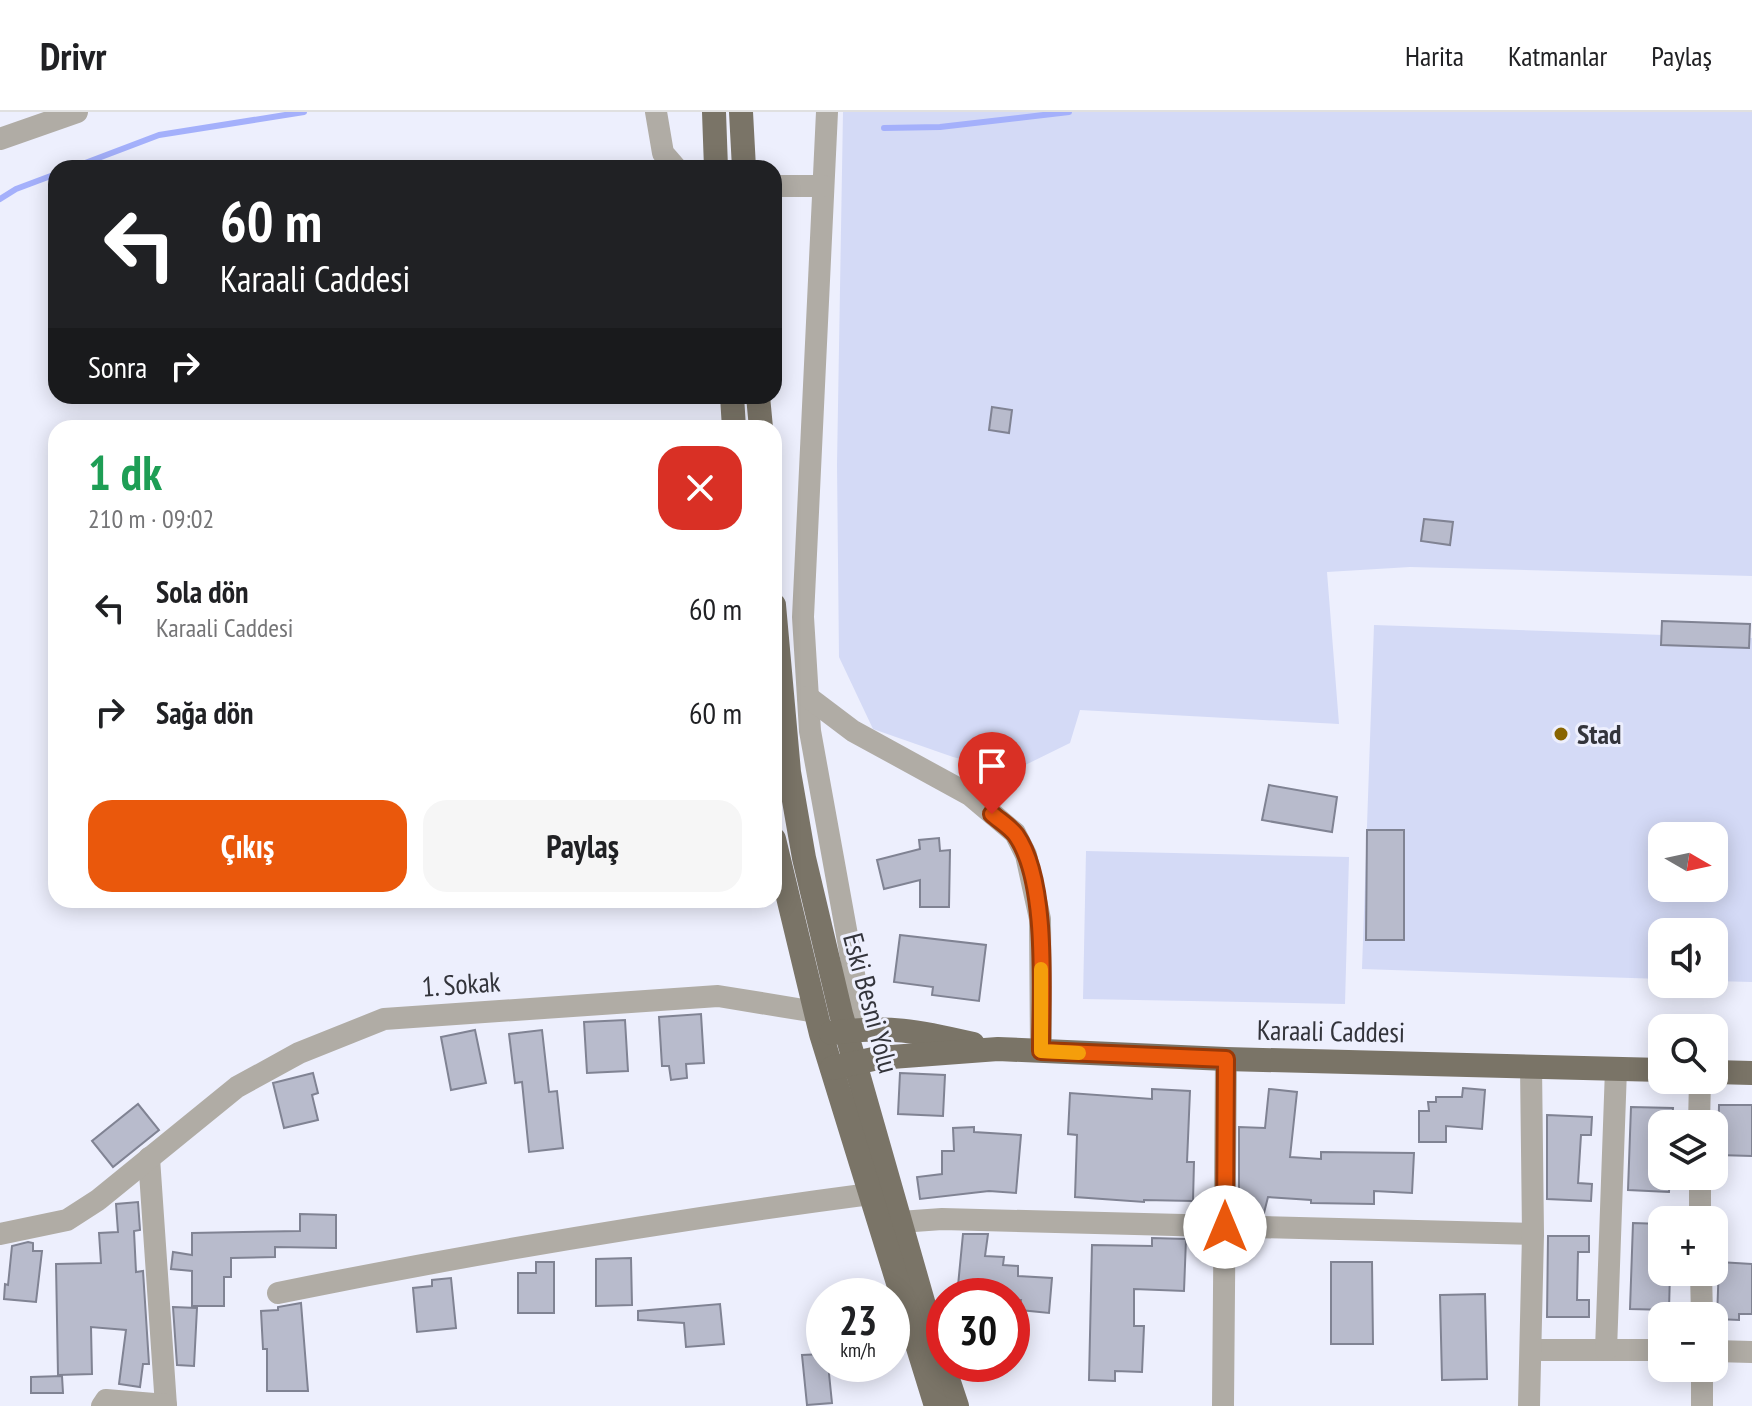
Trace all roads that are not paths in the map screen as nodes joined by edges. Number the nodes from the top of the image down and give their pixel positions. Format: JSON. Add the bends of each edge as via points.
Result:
{"nodes":[{"id":1,"x":77,"y":112,"type":"edge"},
{"id":2,"x":656,"y":112,"type":"edge"},
{"id":3,"x":714,"y":112,"type":"edge"},
{"id":4,"x":741,"y":112,"type":"edge"},
{"id":5,"x":827,"y":112,"type":"edge"},
{"id":6,"x":0,"y":139,"type":"edge"},
{"id":7,"x":669,"y":160,"type":"edge"},
{"id":8,"x":716,"y":160,"type":"edge"},
{"id":9,"x":744,"y":160,"type":"edge"},
{"id":10,"x":782,"y":186,"type":"edge"},
{"id":11,"x":823,"y":186,"type":"junction"},
{"id":12,"x":808,"y":697,"type":"junction"},
{"id":13,"x":782,"y":704,"type":"edge"},
{"id":14,"x":782,"y":872,"type":"edge"},
{"id":15,"x":818,"y":1023,"type":"junction"},
{"id":16,"x":855,"y":1030,"type":"junction"},
{"id":17,"x":998,"y":1049,"type":"junction"},
{"id":18,"x":1041,"y":1051,"type":"junction"},
{"id":19,"x":1226,"y":1059,"type":"junction"},
{"id":20,"x":856,"y":1063,"type":"junction"},
{"id":21,"x":1531,"y":1066,"type":"junction"},
{"id":22,"x":832,"y":1068,"type":"junction"},
{"id":23,"x":1616,"y":1069,"type":"junction"},
{"id":24,"x":1648,"y":1070,"type":"edge"},
{"id":25,"x":1728,"y":1072,"type":"edge"},
{"id":26,"x":1752,"y":1073,"type":"edge"},
{"id":27,"x":149,"y":1158,"type":"junction"},
{"id":28,"x":870,"y":1194,"type":"junction"},
{"id":29,"x":900,"y":1222,"type":"junction"},
{"id":30,"x":1225,"y":1227,"type":"junction"},
{"id":31,"x":0,"y":1234,"type":"edge"},
{"id":32,"x":1533,"y":1234,"type":"junction"},
{"id":33,"x":278,"y":1293,"type":"dead end"},
{"id":34,"x":1531,"y":1350,"type":"junction"},
{"id":35,"x":1606,"y":1350,"type":"junction"},
{"id":36,"x":1648,"y":1350,"type":"edge"},
{"id":37,"x":1728,"y":1351,"type":"edge"},
{"id":38,"x":1752,"y":1352,"type":"edge"},
{"id":39,"x":1702,"y":1382,"type":"edge"},
{"id":40,"x":166,"y":1405,"type":"edge"},
{"id":41,"x":102,"y":1406,"type":"edge"},
{"id":42,"x":936,"y":1406,"type":"edge"},
{"id":43,"x":957,"y":1406,"type":"edge"},
{"id":44,"x":1223,"y":1406,"type":"edge"},
{"id":45,"x":1529,"y":1406,"type":"edge"},
{"id":46,"x":1702,"y":1406,"type":"edge"}],
"edges":[{"from":1,"to":6,"type":"street"},
{"from":2,"to":7,"type":"street","via":[[663,153]]},
{"from":3,"to":8,"type":"main road"},
{"from":4,"to":9,"type":"main road"},
{"from":5,"to":11,"type":"street"},
{"from":10,"to":11,"type":"street"},
{"from":11,"to":12,"type":"street","via":[[803,617]]},
{"from":12,"to":16,"type":"street"},
{"from":12,"to":18,"type":"street","via":[[853,731],[970,795],[1015,833],[1026,855],[1040,919]]},
{"from":13,"to":16,"type":"main road","name":"Eski Besni Yolu","via":[[796,815]]},
{"from":14,"to":15,"type":"main road","name":"Eski Besni Yolu"},
{"from":15,"to":16,"type":"main road"},
{"from":15,"to":22,"type":"main road","name":"Eski Besni Yolu"},
{"from":15,"to":27,"type":"street","name":"1. Sokak","via":[[718,996],[384,1019],[299,1053],[237,1087]]},
{"from":16,"to":17,"type":"main road","via":[[913,1030]]},
{"from":16,"to":20,"type":"main road","name":"Eski Besni Yolu"},
{"from":17,"to":18,"type":"main road","name":"Karaali Caddesi"},
{"from":17,"to":20,"type":"main road"},
{"from":18,"to":19,"type":"main road","name":"Karaali Caddesi"},
{"from":19,"to":21,"type":"main road","name":"Karaali Caddesi"},
{"from":19,"to":30,"type":"street"},
{"from":20,"to":22,"type":"main road"},
{"from":20,"to":29,"type":"main road","name":"Eski Besni Yolu"},
{"from":21,"to":23,"type":"main road","name":"Karaali Caddesi"},
{"from":21,"to":32,"type":"street"},
{"from":22,"to":28,"type":"main road","name":"Eski Besni Yolu"},
{"from":23,"to":24,"type":"main road","name":"Karaali Caddesi"},
{"from":23,"to":35,"type":"street"},
{"from":25,"to":26,"type":"main road"},
{"from":27,"to":31,"type":"street","name":"1. Sokak","via":[[67,1220]]},
{"from":27,"to":40,"type":"street"},
{"from":28,"to":33,"type":"street","via":[[635,1227]]},
{"from":28,"to":42,"type":"main road","name":"Eski Besni Yolu"},
{"from":29,"to":30,"type":"street"},
{"from":29,"to":43,"type":"main road","name":"Eski Besni Yolu"},
{"from":30,"to":32,"type":"street"},
{"from":30,"to":44,"type":"street"},
{"from":32,"to":34,"type":"street"},
{"from":34,"to":35,"type":"street"},
{"from":34,"to":45,"type":"street"},
{"from":35,"to":36,"type":"street"},
{"from":37,"to":38,"type":"street"},
{"from":39,"to":46,"type":"street"},
{"from":40,"to":41,"type":"street","via":[[106,1400]]}]}
